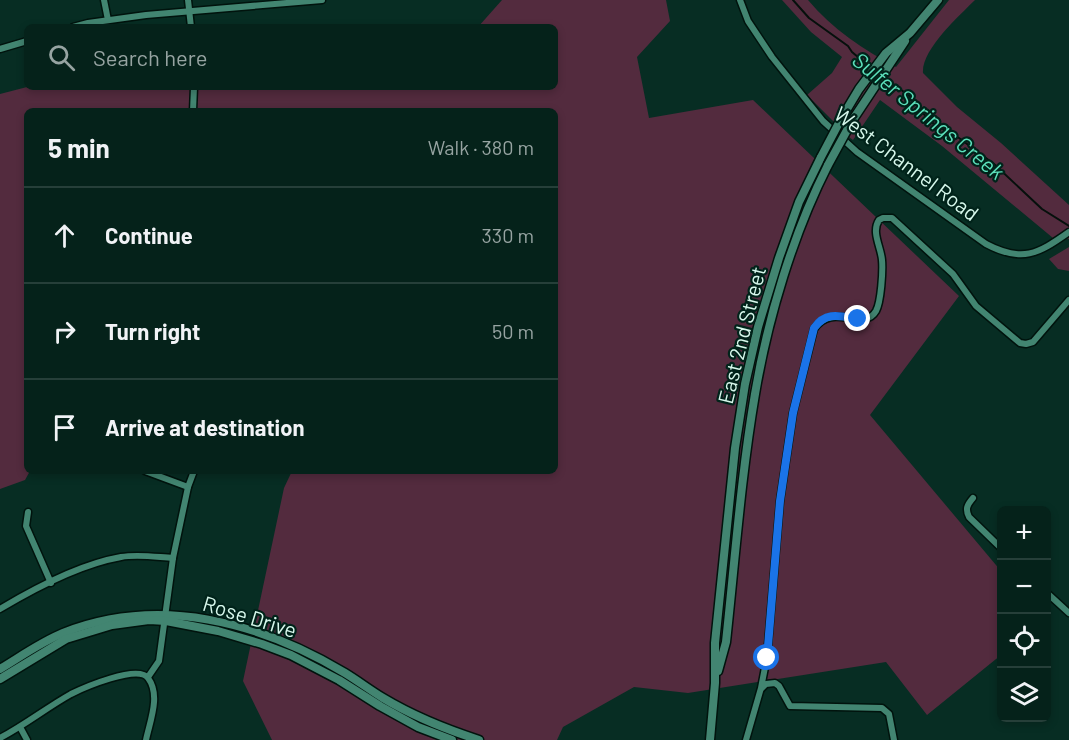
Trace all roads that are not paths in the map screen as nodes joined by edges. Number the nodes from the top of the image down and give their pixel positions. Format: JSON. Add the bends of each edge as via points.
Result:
{"nodes":[{"id":1,"x":104,"y":0,"type":"edge"},
{"id":2,"x":188,"y":0,"type":"edge"},
{"id":3,"x":322,"y":0,"type":"edge"},
{"id":4,"x":740,"y":0,"type":"edge"},
{"id":5,"x":938,"y":0,"type":"edge"},
{"id":6,"x":189,"y":11,"type":"junction"},
{"id":7,"x":108,"y":20,"type":"junction"},
{"id":8,"x":88,"y":24,"type":"edge"},
{"id":9,"x":191,"y":24,"type":"edge"},
{"id":10,"x":24,"y":42,"type":"edge"},
{"id":11,"x":0,"y":49,"type":"edge"},
{"id":12,"x":890,"y":56,"type":"junction"},
{"id":13,"x":194,"y":90,"type":"edge"},
{"id":14,"x":193,"y":108,"type":"edge"},
{"id":15,"x":1069,"y":232,"type":"edge"},
{"id":16,"x":1069,"y":300,"type":"edge"},
{"id":17,"x":153,"y":474,"type":"edge"},
{"id":18,"x":193,"y":474,"type":"edge"},
{"id":19,"x":188,"y":487,"type":"junction"},
{"id":20,"x":972,"y":498,"type":"dead end"},
{"id":21,"x":28,"y":512,"type":"dead end"},
{"id":22,"x":997,"y":544,"type":"edge"},
{"id":23,"x":173,"y":558,"type":"junction"},
{"id":24,"x":51,"y":583,"type":"junction"},
{"id":25,"x":1051,"y":596,"type":"edge"},
{"id":26,"x":0,"y":609,"type":"edge"},
{"id":27,"x":1069,"y":613,"type":"edge"},
{"id":28,"x":166,"y":617,"type":"junction"},
{"id":29,"x":0,"y":669,"type":"edge"},
{"id":30,"x":148,"y":677,"type":"junction"},
{"id":31,"x":0,"y":679,"type":"edge"},
{"id":32,"x":715,"y":683,"type":"junction"},
{"id":33,"x":761,"y":688,"type":"junction"},
{"id":34,"x":20,"y":727,"type":"junction"},
{"id":35,"x":0,"y":738,"type":"edge"},
{"id":36,"x":27,"y":740,"type":"edge"},
{"id":37,"x":146,"y":740,"type":"edge"},
{"id":38,"x":452,"y":740,"type":"edge"},
{"id":39,"x":479,"y":740,"type":"edge"},
{"id":40,"x":710,"y":740,"type":"edge"},
{"id":41,"x":746,"y":740,"type":"edge"},
{"id":42,"x":894,"y":740,"type":"edge"}],
"edges":[{"from":1,"to":7,"type":"street"},
{"from":2,"to":6,"type":"street"},
{"from":3,"to":6,"type":"street"},
{"from":4,"to":15,"type":"street","name":"West Channel Road","via":[[756,33],[790,83],[823,122],[857,152],[986,244],[1008,254],[1027,255]]},
{"from":5,"to":12,"type":"main road","name":"East 2nd Street"},
{"from":6,"to":7,"type":"street"},
{"from":6,"to":9,"type":"street"},
{"from":7,"to":8,"type":"street"},
{"from":10,"to":11,"type":"street"},
{"from":12,"to":32,"type":"main road","name":"East 2nd Street","bridge":true,"via":[[828,165],[806,213],[771,322],[748,440],[726,642]]},
{"from":12,"to":32,"type":"main road","name":"East 2nd Street","bridge":true,"via":[[859,88],[799,202],[758,327],[735,448],[715,643]]},
{"from":13,"to":14,"type":"street"},
{"from":16,"to":33,"type":"street","via":[[1033,342],[1020,343],[976,306],[953,274],[892,218],[879,220],[875,230],[882,269],[878,308],[865,319],[831,315],[814,328],[793,413],[780,501]]},
{"from":17,"to":19,"type":"street"},
{"from":18,"to":19,"type":"street"},
{"from":19,"to":23,"type":"street"},
{"from":20,"to":22,"type":"street","via":[[967,504],[969,517]]},
{"from":21,"to":24,"type":"street","via":[[26,526]]},
{"from":23,"to":24,"type":"street","via":[[123,556]]},
{"from":23,"to":28,"type":"street"},
{"from":24,"to":26,"type":"street"},
{"from":25,"to":27,"type":"street"},
{"from":28,"to":29,"type":"main road","name":"Rose Drive","via":[[126,616],[80,627]]},
{"from":28,"to":30,"type":"street","via":[[159,661]]},
{"from":28,"to":31,"type":"main road","name":"Rose Drive","via":[[112,625],[66,639]]},
{"from":28,"to":38,"type":"main road","name":"Rose Drive","via":[[291,655],[418,727]]},
{"from":28,"to":39,"type":"main road","name":"Rose Drive","via":[[220,622],[280,641],[345,673],[422,719]]},
{"from":30,"to":34,"type":"street","via":[[129,674],[90,685]]},
{"from":30,"to":37,"type":"street","via":[[154,691]]},
{"from":32,"to":40,"type":"main road","name":"East 2nd Street"},
{"from":33,"to":41,"type":"street"},
{"from":33,"to":42,"type":"street","via":[[775,683],[790,706],[882,708],[890,714]]},
{"from":34,"to":35,"type":"street"},
{"from":34,"to":36,"type":"street"}]}
